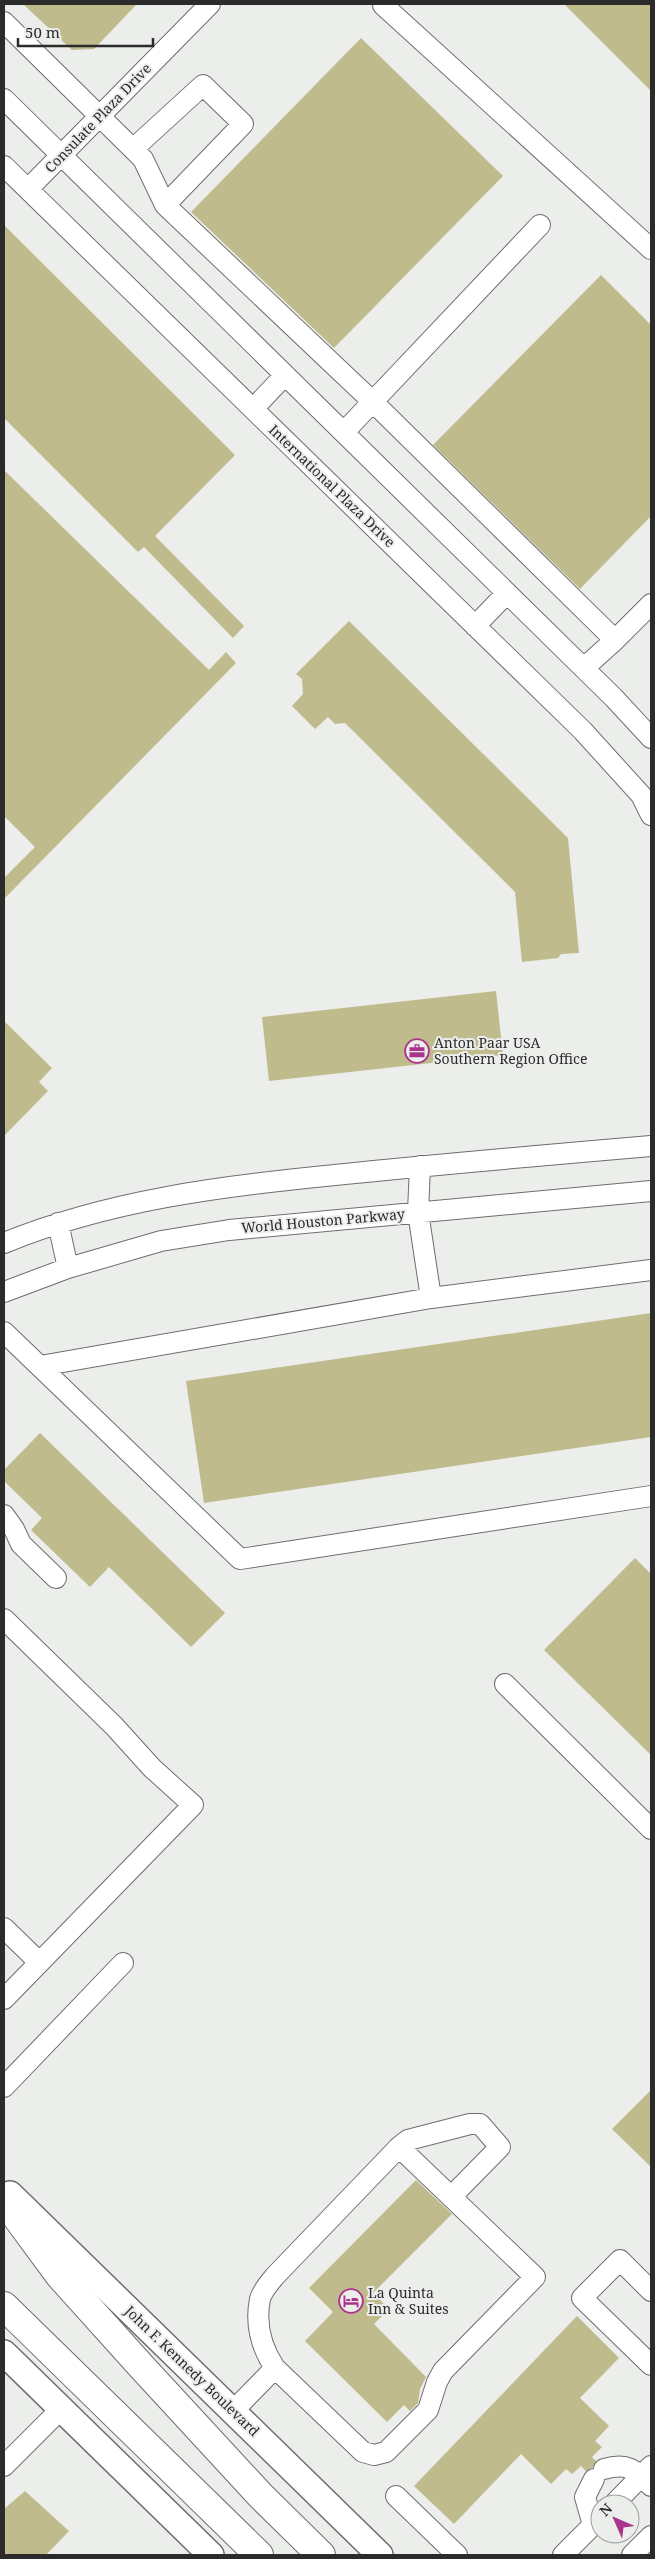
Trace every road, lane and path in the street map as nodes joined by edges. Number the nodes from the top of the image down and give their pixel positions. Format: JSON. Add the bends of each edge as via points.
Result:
{"nodes":[{"id":1,"x":210,"y":4,"type":"edge"},
{"id":2,"x":383,"y":4,"type":"edge"},
{"id":3,"x":4,"y":22,"type":"edge"},
{"id":4,"x":4,"y":98,"type":"edge"},
{"id":5,"x":101,"y":115,"type":"junction"},
{"id":6,"x":133,"y":149,"type":"junction"},
{"id":7,"x":62,"y":155,"type":"junction"},
{"id":8,"x":4,"y":166,"type":"edge"},
{"id":9,"x":28,"y":189,"type":"junction"},
{"id":10,"x":165,"y":205,"type":"junction"},
{"id":11,"x":540,"y":225,"type":"dead end"},
{"id":12,"x":651,"y":249,"type":"edge"},
{"id":13,"x":285,"y":375,"type":"junction"},
{"id":14,"x":374,"y":403,"type":"junction"},
{"id":15,"x":253,"y":409,"type":"junction"},
{"id":16,"x":344,"y":432,"type":"junction"},
{"id":17,"x":507,"y":593,"type":"junction"},
{"id":18,"x":651,"y":604,"type":"edge"},
{"id":19,"x":475,"y":626,"type":"junction"},
{"id":20,"x":615,"y":640,"type":"junction"},
{"id":21,"x":584,"y":668,"type":"junction"},
{"id":22,"x":651,"y":738,"type":"edge"},
{"id":23,"x":651,"y":815,"type":"edge"},
{"id":24,"x":651,"y":1146,"type":"edge"},
{"id":25,"x":420,"y":1166,"type":"junction"},
{"id":26,"x":651,"y":1191,"type":"edge"},
{"id":27,"x":418,"y":1212,"type":"junction"},
{"id":28,"x":58,"y":1223,"type":"junction"},
{"id":29,"x":4,"y":1243,"type":"edge"},
{"id":30,"x":68,"y":1268,"type":"junction"},
{"id":31,"x":651,"y":1270,"type":"edge"},
{"id":32,"x":4,"y":1292,"type":"edge"},
{"id":33,"x":431,"y":1298,"type":"junction"},
{"id":34,"x":4,"y":1332,"type":"edge"},
{"id":35,"x":40,"y":1366,"type":"junction"},
{"id":36,"x":651,"y":1496,"type":"edge"},
{"id":37,"x":4,"y":1515,"type":"edge"},
{"id":38,"x":56,"y":1578,"type":"dead end"},
{"id":39,"x":4,"y":1619,"type":"edge"},
{"id":40,"x":505,"y":1684,"type":"dead end"},
{"id":41,"x":651,"y":1830,"type":"edge"},
{"id":42,"x":4,"y":1928,"type":"edge"},
{"id":43,"x":39,"y":1962,"type":"junction"},
{"id":44,"x":123,"y":1963,"type":"dead end"},
{"id":45,"x":4,"y":1999,"type":"edge"},
{"id":46,"x":4,"y":2086,"type":"edge"},
{"id":47,"x":399,"y":2148,"type":"junction"},
{"id":48,"x":4,"y":2188,"type":"edge"},
{"id":49,"x":451,"y":2197,"type":"junction"},
{"id":50,"x":4,"y":2200,"type":"edge"},
{"id":51,"x":651,"y":2291,"type":"edge"},
{"id":52,"x":4,"y":2306,"type":"edge"},
{"id":53,"x":4,"y":2354,"type":"edge"},
{"id":54,"x":651,"y":2365,"type":"edge"},
{"id":55,"x":275,"y":2368,"type":"junction"},
{"id":56,"x":60,"y":2408,"type":"junction"},
{"id":57,"x":233,"y":2411,"type":"junction"},
{"id":58,"x":4,"y":2466,"type":"edge"},
{"id":59,"x":648,"y":2476,"type":"edge"},
{"id":60,"x":626,"y":2494,"type":"edge"},
{"id":61,"x":396,"y":2496,"type":"dead end"},
{"id":62,"x":590,"y":2508,"type":"edge"},
{"id":63,"x":590,"y":2528,"type":"edge"},
{"id":64,"x":651,"y":2536,"type":"edge"},
{"id":65,"x":210,"y":2555,"type":"edge"},
{"id":66,"x":259,"y":2555,"type":"edge"},
{"id":67,"x":321,"y":2555,"type":"edge"},
{"id":68,"x":380,"y":2555,"type":"edge"},
{"id":69,"x":457,"y":2555,"type":"edge"},
{"id":70,"x":563,"y":2555,"type":"edge"},
{"id":71,"x":632,"y":2555,"type":"edge"}],
"edges":[{"from":1,"to":5,"type":"street","name":"Consulate Plaza Drive"},
{"from":2,"to":12,"type":"street"},
{"from":3,"to":5,"type":"street"},
{"from":4,"to":7,"type":"street"},
{"from":5,"to":6,"type":"street"},
{"from":5,"to":7,"type":"street","name":"Consulate Plaza Drive"},
{"from":6,"to":10,"type":"street","via":[[143,159]]},
{"from":6,"to":10,"type":"street","via":[[203,84],[243,124]]},
{"from":7,"to":9,"type":"street","name":"Consulate Plaza Drive"},
{"from":7,"to":13,"type":"street"},
{"from":8,"to":9,"type":"street","name":"International Plaza Drive"},
{"from":9,"to":15,"type":"street","name":"International Plaza Drive"},
{"from":10,"to":14,"type":"street"},
{"from":11,"to":14,"type":"street"},
{"from":13,"to":15,"type":"street"},
{"from":13,"to":16,"type":"street"},
{"from":14,"to":16,"type":"street"},
{"from":14,"to":20,"type":"street"},
{"from":15,"to":19,"type":"street","name":"International Plaza Drive"},
{"from":16,"to":17,"type":"street"},
{"from":17,"to":19,"type":"street"},
{"from":17,"to":21,"type":"street"},
{"from":18,"to":20,"type":"street"},
{"from":19,"to":23,"type":"street","name":"International Plaza Drive","via":[[583,731],[641,795]]},
{"from":20,"to":21,"type":"street"},
{"from":21,"to":22,"type":"street"},
{"from":24,"to":25,"type":"street"},
{"from":25,"to":27,"type":"street"},
{"from":25,"to":28,"type":"street","via":[[154,1198]]},
{"from":26,"to":27,"type":"street","name":"World Houston Parkway"},
{"from":27,"to":30,"type":"street","name":"World Houston Parkway","via":[[161,1241]]},
{"from":27,"to":33,"type":"street"},
{"from":28,"to":29,"type":"street"},
{"from":28,"to":30,"type":"street"},
{"from":30,"to":32,"type":"street","name":"World Houston Parkway"},
{"from":31,"to":33,"type":"street"},
{"from":33,"to":35,"type":"street"},
{"from":34,"to":35,"type":"street"},
{"from":35,"to":36,"type":"street","via":[[240,1559]]},
{"from":37,"to":38,"type":"street","via":[[21,1544]]},
{"from":39,"to":43,"type":"street","via":[[114,1726],[152,1768],[193,1804]]},
{"from":40,"to":41,"type":"street"},
{"from":42,"to":43,"type":"street"},
{"from":43,"to":45,"type":"street"},
{"from":44,"to":46,"type":"street"},
{"from":47,"to":49,"type":"street"},
{"from":47,"to":49,"type":"street","via":[[408,2140],[480,2124],[500,2147]]},
{"from":47,"to":55,"type":"street","via":[[275,2276],[263,2293],[260,2299],[260,2340]]},
{"from":48,"to":57,"type":"main road","name":"John F. Kennedy Boulevard"},
{"from":49,"to":55,"type":"street","via":[[535,2277],[443,2371],[436,2382],[428,2410],[386,2452],[363,2452]]},
{"from":50,"to":67,"type":"highway","via":[[60,2276],[261,2496]]},
{"from":51,"to":54,"type":"street","via":[[620,2260],[582,2298]]},
{"from":52,"to":66,"type":"highway"},
{"from":53,"to":56,"type":"main road"},
{"from":55,"to":57,"type":"street"},
{"from":56,"to":58,"type":"street"},
{"from":56,"to":65,"type":"main road"},
{"from":57,"to":68,"type":"main road","name":"John F. Kennedy Boulevard"},
{"from":59,"to":60,"type":"street"},
{"from":59,"to":62,"type":"street","via":[[632,2468],[615,2466],[599,2474],[585,2497]]},
{"from":61,"to":69,"type":"street"},
{"from":63,"to":70,"type":"street"},
{"from":64,"to":71,"type":"street"}]}
